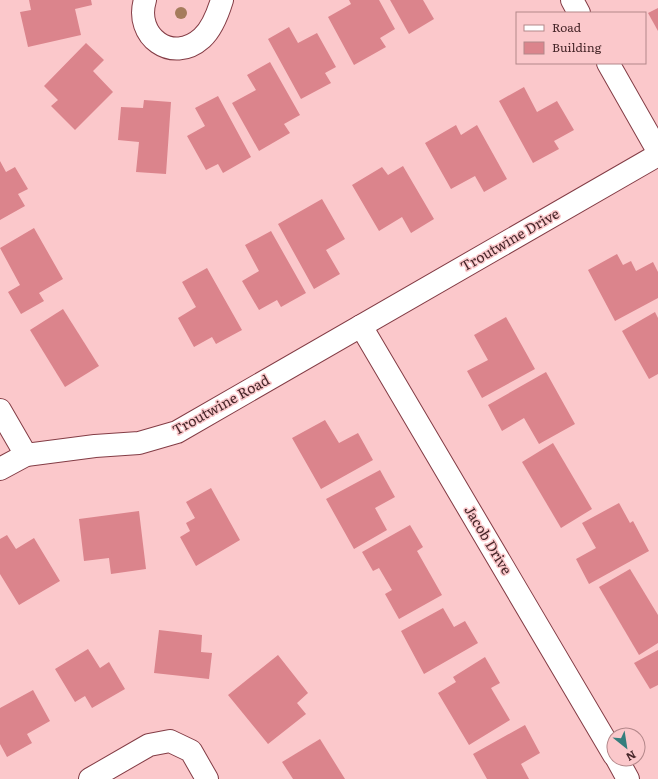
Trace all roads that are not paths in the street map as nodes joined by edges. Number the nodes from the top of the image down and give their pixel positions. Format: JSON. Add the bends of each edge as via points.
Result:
{"nodes":[{"id":1,"x":145,"y":0,"type":"edge"},
{"id":2,"x":222,"y":0,"type":"edge"},
{"id":3,"x":609,"y":64,"type":"edge"},
{"id":4,"x":658,"y":151,"type":"edge"},
{"id":5,"x":658,"y":155,"type":"edge"},
{"id":6,"x":361,"y":326,"type":"junction"},
{"id":7,"x":0,"y":410,"type":"edge"},
{"id":8,"x":26,"y":455,"type":"junction"},
{"id":9,"x":0,"y":468,"type":"edge"},
{"id":10,"x":606,"y":740,"type":"edge"},
{"id":11,"x":621,"y":767,"type":"edge"},
{"id":12,"x":90,"y":779,"type":"edge"},
{"id":13,"x":207,"y":779,"type":"edge"},
{"id":14,"x":628,"y":779,"type":"edge"}],
"edges":[{"from":1,"to":2,"type":"street","via":[[143,18],[149,33],[162,45],[178,50],[194,43],[207,33]]},
{"from":3,"to":4,"type":"street"},
{"from":5,"to":6,"type":"street","name":"Troutwine Drive"},
{"from":6,"to":8,"type":"street","name":"Troutwine Road","via":[[177,432],[139,443]]},
{"from":6,"to":10,"type":"street","name":"Jacob Drive"},
{"from":7,"to":8,"type":"street"},
{"from":8,"to":9,"type":"street","name":"Troutwine Road"},
{"from":11,"to":14,"type":"street"},
{"from":12,"to":13,"type":"street","via":[[149,745],[170,741],[191,751]]}]}
